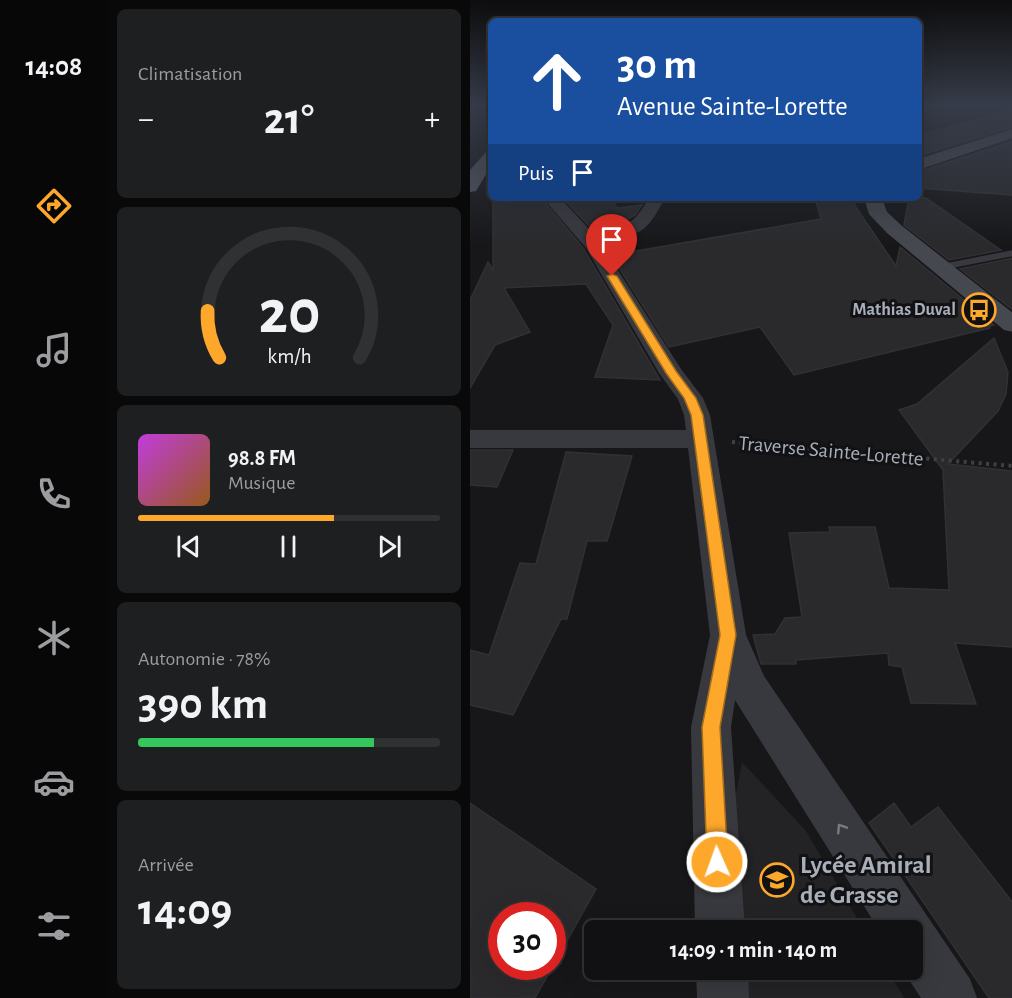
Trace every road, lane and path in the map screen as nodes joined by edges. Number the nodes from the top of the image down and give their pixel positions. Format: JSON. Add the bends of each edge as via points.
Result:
{"nodes":[{"id":1,"x":958,"y":152,"type":"edge"},
{"id":2,"x":990,"y":152,"type":"edge"},
{"id":3,"x":999,"y":156,"type":"dead end"},
{"id":4,"x":488,"y":159,"type":"edge"},
{"id":5,"x":922,"y":164,"type":"edge"},
{"id":6,"x":470,"y":187,"type":"edge"},
{"id":7,"x":554,"y":201,"type":"edge"},
{"id":8,"x":655,"y":201,"type":"edge"},
{"id":9,"x":874,"y":201,"type":"edge"},
{"id":10,"x":584,"y":235,"type":"junction"},
{"id":11,"x":1013,"y":253,"type":"edge"},
{"id":12,"x":942,"y":267,"type":"junction"},
{"id":13,"x":1013,"y":325,"type":"edge"},
{"id":14,"x":470,"y":439,"type":"edge"},
{"id":15,"x":700,"y":439,"type":"junction"},
{"id":16,"x":1013,"y":466,"type":"edge"},
{"id":17,"x":728,"y":635,"type":"junction"},
{"id":18,"x":720,"y":920,"type":"edge"},
{"id":19,"x":900,"y":920,"type":"edge"},
{"id":20,"x":923,"y":956,"type":"edge"},
{"id":21,"x":722,"y":980,"type":"edge"},
{"id":22,"x":723,"y":998,"type":"edge"},
{"id":23,"x":951,"y":998,"type":"edge"}],
"edges":[{"from":1,"to":5,"type":"main road"},
{"from":2,"to":3,"type":"main road"},
{"from":4,"to":6,"type":"main road"},
{"from":7,"to":10,"type":"street"},
{"from":8,"to":10,"type":"street","via":[[642,224],[632,230]]},
{"from":9,"to":12,"type":"main road","via":[[878,214]]},
{"from":10,"to":15,"type":"street","via":[[690,398]]},
{"from":11,"to":12,"type":"lane"},
{"from":12,"to":13,"type":"main road"},
{"from":14,"to":15,"type":"street"},
{"from":15,"to":16,"type":"path","name":"Traverse Sainte-Lorette"},
{"from":15,"to":17,"type":"street"},
{"from":17,"to":18,"type":"street","via":[[711,727]]},
{"from":19,"to":17,"type":"street","one_way":true,"via":[[750,689]]},
{"from":20,"to":23,"type":"street"},
{"from":21,"to":22,"type":"street"}]}
